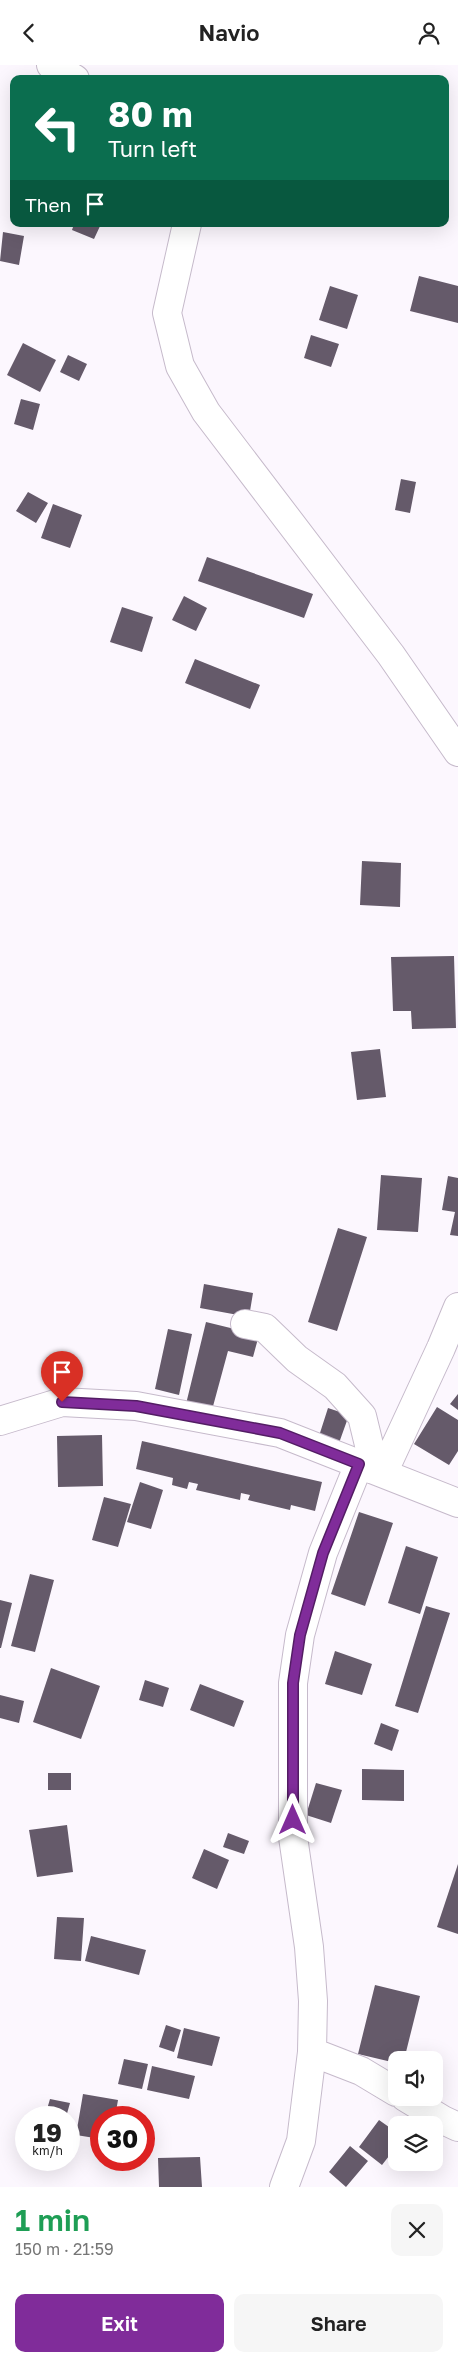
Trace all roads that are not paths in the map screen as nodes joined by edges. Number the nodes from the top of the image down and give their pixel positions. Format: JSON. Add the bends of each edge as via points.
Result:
{"nodes":[{"id":1,"x":51,"y":65,"type":"edge"},
{"id":2,"x":69,"y":75,"type":"edge"},
{"id":3,"x":186,"y":227,"type":"edge"},
{"id":4,"x":458,"y":752,"type":"edge"},
{"id":5,"x":458,"y":1307,"type":"edge"},
{"id":6,"x":246,"y":1324,"type":"dead end"},
{"id":7,"x":0,"y":1421,"type":"edge"},
{"id":8,"x":371,"y":1469,"type":"junction"},
{"id":9,"x":458,"y":1503,"type":"edge"},
{"id":10,"x":312,"y":2052,"type":"junction"},
{"id":11,"x":388,"y":2087,"type":"edge"},
{"id":12,"x":419,"y":2106,"type":"edge"},
{"id":13,"x":458,"y":2127,"type":"edge"},
{"id":14,"x":284,"y":2187,"type":"edge"}],
"edges":[{"from":1,"to":2,"type":"street"},
{"from":3,"to":4,"type":"street","via":[[167,313],[180,366],[206,412],[391,655]]},
{"from":5,"to":8,"type":"street","via":[[441,1348]]},
{"from":6,"to":8,"type":"street","via":[[265,1328],[297,1359],[335,1386],[362,1415]]},
{"from":7,"to":8,"type":"street","via":[[62,1402],[136,1406],[280,1433]]},
{"from":8,"to":9,"type":"street"},
{"from":8,"to":10,"type":"street","via":[[323,1553],[300,1635],[293,1683],[293,1837],[309,1947]]},
{"from":10,"to":11,"type":"street","via":[[361,2071]]},
{"from":10,"to":14,"type":"street","via":[[300,2141]]},
{"from":12,"to":13,"type":"street"}]}
